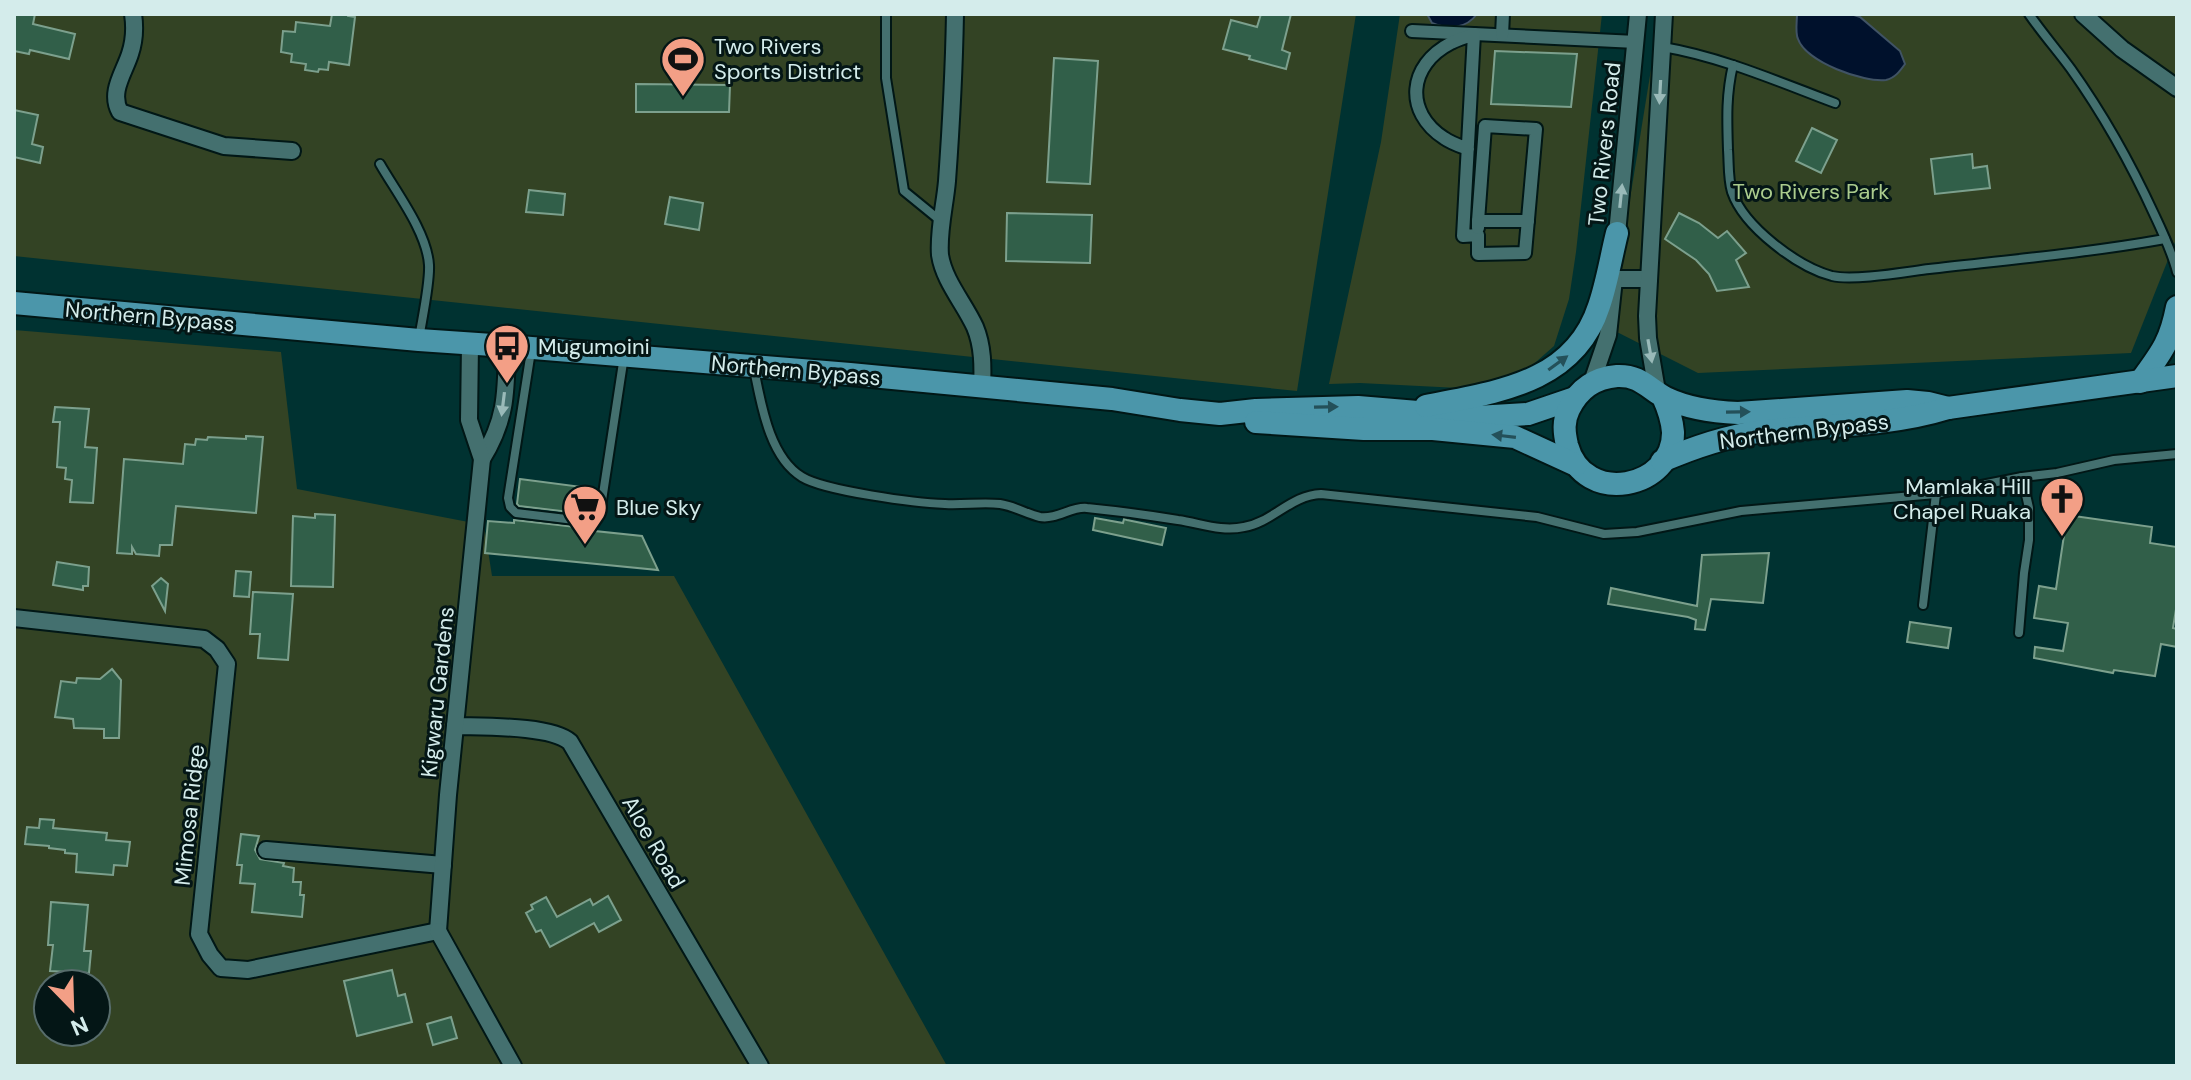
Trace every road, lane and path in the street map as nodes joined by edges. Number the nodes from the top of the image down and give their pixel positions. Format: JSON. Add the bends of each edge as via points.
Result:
{"nodes":[{"id":1,"x":133,"y":14,"type":"edge"},
{"id":2,"x":886,"y":14,"type":"edge"},
{"id":3,"x":955,"y":14,"type":"edge"},
{"id":4,"x":1503,"y":14,"type":"edge"},
{"id":5,"x":1638,"y":14,"type":"edge"},
{"id":6,"x":1664,"y":14,"type":"edge"},
{"id":7,"x":2029,"y":14,"type":"edge"},
{"id":8,"x":2083,"y":14,"type":"edge"},
{"id":9,"x":1412,"y":31,"type":"dead end"},
{"id":10,"x":1474,"y":34,"type":"junction"},
{"id":11,"x":1502,"y":35,"type":"junction"},
{"id":12,"x":1635,"y":46,"type":"junction"},
{"id":13,"x":1662,"y":50,"type":"junction"},
{"id":14,"x":1733,"y":65,"type":"junction"},
{"id":15,"x":2177,"y":88,"type":"edge"},
{"id":16,"x":1835,"y":103,"type":"dead end"},
{"id":17,"x":1468,"y":149,"type":"junction"},
{"id":18,"x":292,"y":151,"type":"dead end"},
{"id":19,"x":380,"y":164,"type":"dead end"},
{"id":20,"x":1478,"y":221,"type":"junction"},
{"id":21,"x":1528,"y":221,"type":"junction"},
{"id":22,"x":942,"y":222,"type":"junction"},
{"id":23,"x":1617,"y":233,"type":"junction"},
{"id":24,"x":1478,"y":235,"type":"junction"},
{"id":25,"x":2165,"y":239,"type":"junction"},
{"id":26,"x":2177,"y":272,"type":"edge"},
{"id":27,"x":1614,"y":279,"type":"junction"},
{"id":28,"x":1649,"y":279,"type":"junction"},
{"id":29,"x":14,"y":303,"type":"edge"},
{"id":30,"x":2177,"y":307,"type":"edge"},
{"id":31,"x":419,"y":340,"type":"junction"},
{"id":32,"x":470,"y":344,"type":"junction"},
{"id":33,"x":507,"y":346,"type":"junction"},
{"id":34,"x":532,"y":348,"type":"junction"},
{"id":35,"x":624,"y":355,"type":"junction"},
{"id":36,"x":754,"y":367,"type":"junction"},
{"id":37,"x":2177,"y":376,"type":"edge"},
{"id":38,"x":2140,"y":382,"type":"junction"},
{"id":39,"x":982,"y":388,"type":"junction"},
{"id":40,"x":1583,"y":390,"type":"junction"},
{"id":41,"x":1660,"y":394,"type":"junction"},
{"id":42,"x":1948,"y":408,"type":"junction"},
{"id":43,"x":1405,"y":410,"type":"junction"},
{"id":44,"x":1220,"y":414,"type":"junction"},
{"id":45,"x":2177,"y":454,"type":"edge"},
{"id":46,"x":482,"y":459,"type":"junction"},
{"id":47,"x":1662,"y":461,"type":"junction"},
{"id":48,"x":1576,"y":465,"type":"junction"},
{"id":49,"x":2022,"y":477,"type":"junction"},
{"id":50,"x":1936,"y":494,"type":"junction"},
{"id":51,"x":1923,"y":605,"type":"dead end"},
{"id":52,"x":14,"y":618,"type":"edge"},
{"id":53,"x":2019,"y":633,"type":"dead end"},
{"id":54,"x":455,"y":726,"type":"junction"},
{"id":55,"x":266,"y":850,"type":"dead end"},
{"id":56,"x":443,"y":865,"type":"junction"},
{"id":57,"x":438,"y":931,"type":"junction"},
{"id":58,"x":513,"y":1066,"type":"edge"},
{"id":59,"x":760,"y":1066,"type":"edge"}],
"edges":[{"from":1,"to":18,"type":"street","via":[[132,51],[115,93],[120,112],[224,146]]},
{"from":2,"to":22,"type":"lane","via":[[886,78],[904,191]]},
{"from":3,"to":22,"type":"street"},
{"from":4,"to":11,"type":"street"},
{"from":5,"to":12,"type":"street","name":"Two Rivers Road"},
{"from":6,"to":13,"type":"street"},
{"from":7,"to":25,"type":"lane","via":[[2104,120]]},
{"from":8,"to":15,"type":"street"},
{"from":9,"to":10,"type":"street"},
{"from":10,"to":11,"type":"street"},
{"from":10,"to":17,"type":"street"},
{"from":10,"to":17,"type":"street","via":[[1436,54],[1420,71],[1415,90],[1422,117],[1444,138]]},
{"from":11,"to":12,"type":"street"},
{"from":12,"to":13,"type":"street"},
{"from":23,"to":12,"type":"street","name":"Two Rivers Road","one_way":true},
{"from":13,"to":14,"type":"lane"},
{"from":13,"to":28,"type":"street","one_way":true},
{"from":14,"to":16,"type":"lane"},
{"from":14,"to":25,"type":"lane","via":[[1726,110],[1731,191],[1746,215],[1782,251],[1824,273],[1842,278],[1908,272]]},
{"from":17,"to":24,"type":"street","via":[[1463,236]]},
{"from":19,"to":31,"type":"lane","via":[[426,247],[429,266]]},
{"from":20,"to":21,"type":"street"},
{"from":20,"to":21,"type":"street","via":[[1485,126],[1536,129]]},
{"from":20,"to":24,"type":"street"},
{"from":21,"to":24,"type":"street","via":[[1525,253],[1478,254]]},
{"from":22,"to":39,"type":"street","via":[[943,268],[979,340]]},
{"from":23,"to":27,"type":"street","name":"Two Rivers Road"},
{"from":43,"to":23,"type":"main road","one_way":true,"via":[[1517,385],[1569,355],[1582,342],[1599,306]]},
{"from":25,"to":26,"type":"lane"},
{"from":27,"to":28,"type":"street"},
{"from":27,"to":40,"type":"street","name":"Two Rivers Road","via":[[1608,335]]},
{"from":28,"to":41,"type":"street","one_way":true,"via":[[1648,338]]},
{"from":29,"to":31,"type":"main road","name":"Northern Bypass"},
{"from":30,"to":38,"type":"main road","via":[[2166,347]]},
{"from":31,"to":32,"type":"main road","name":"Northern Bypass"},
{"from":32,"to":33,"type":"main road","name":"Northern Bypass"},
{"from":32,"to":46,"type":"street","name":"Kigwaru Gardens","via":[[469,420]]},
{"from":33,"to":34,"type":"main road","name":"Northern Bypass"},
{"from":33,"to":46,"type":"street","name":"Kigwaru Gardens","one_way":true,"via":[[500,425]]},
{"from":34,"to":35,"type":"main road","name":"Northern Bypass"},
{"from":34,"to":35,"type":"lane","via":[[510,507],[516,513],[583,521],[601,507]]},
{"from":35,"to":36,"type":"main road","name":"Northern Bypass"},
{"from":36,"to":39,"type":"main road","name":"Northern Bypass"},
{"from":36,"to":50,"type":"lane","via":[[770,434],[803,478],[898,498],[1004,504],[1042,518],[1081,507],[1222,529],[1246,527],[1299,498],[1321,494],[1537,517],[1604,534],[1741,511]]},
{"from":37,"to":38,"type":"main road","name":"Northern Bypass"},
{"from":38,"to":42,"type":"main road","name":"Northern Bypass"},
{"from":39,"to":44,"type":"main road","name":"Northern Bypass"},
{"from":40,"to":41,"type":"main road","name":"Northern Bypass","via":[[1603,378],[1621,376]]},
{"from":40,"to":43,"type":"main road","name":"Northern Bypass","via":[[1528,414],[1477,417]]},
{"from":40,"to":48,"type":"main road","via":[[1567,413],[1564,431]]},
{"from":41,"to":42,"type":"main road","name":"Northern Bypass","one_way":true,"via":[[1717,412],[1907,401]]},
{"from":41,"to":47,"type":"main road","via":[[1673,431]]},
{"from":42,"to":47,"type":"main road","name":"Northern Bypass","via":[[1911,418],[1754,433]]},
{"from":44,"to":43,"type":"main road","name":"Northern Bypass","one_way":true,"via":[[1304,407]]},
{"from":48,"to":44,"type":"main road","name":"Northern Bypass","one_way":true,"via":[[1515,437],[1254,422]]},
{"from":45,"to":49,"type":"lane"},
{"from":46,"to":54,"type":"street","name":"Kigwaru Gardens"},
{"from":47,"to":48,"type":"main road","name":"Northern Bypass","via":[[1650,474],[1627,484],[1591,478]]},
{"from":49,"to":50,"type":"lane"},
{"from":49,"to":53,"type":"lane","via":[[2029,540]]},
{"from":50,"to":51,"type":"lane"},
{"from":52,"to":57,"type":"street","name":"Mimosa Ridge","via":[[204,639],[227,664],[199,934],[221,968],[248,970]]},
{"from":54,"to":56,"type":"street","name":"Kigwaru Gardens"},
{"from":54,"to":59,"type":"street","name":"Aloe Road","via":[[542,731],[567,738]]},
{"from":55,"to":56,"type":"street"},
{"from":56,"to":57,"type":"street","name":"Kigwaru Gardens"},
{"from":57,"to":58,"type":"street"}]}
